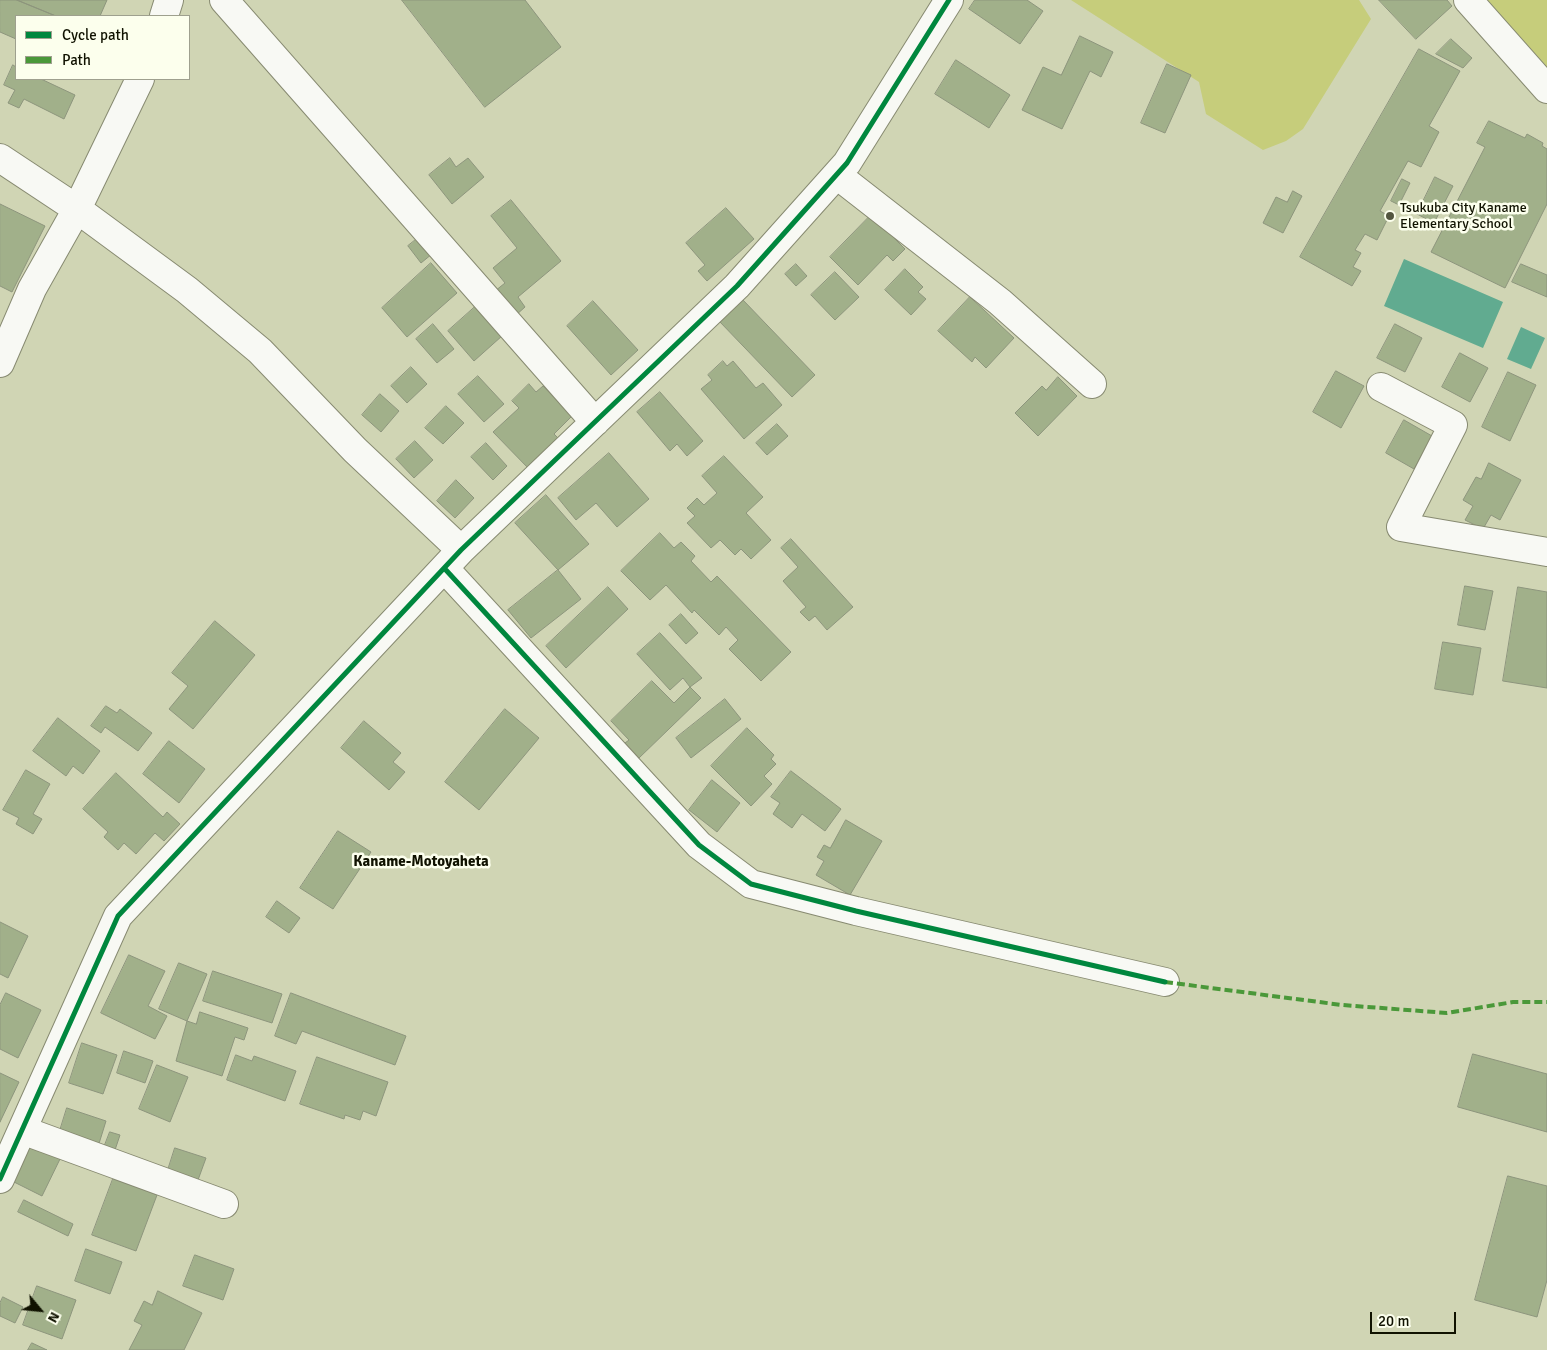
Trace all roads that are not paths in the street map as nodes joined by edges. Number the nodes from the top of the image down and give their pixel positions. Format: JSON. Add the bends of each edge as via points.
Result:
{"nodes":[{"id":1,"x":169,"y":0,"type":"edge"},
{"id":2,"x":224,"y":0,"type":"edge"},
{"id":3,"x":949,"y":0,"type":"edge"},
{"id":4,"x":1468,"y":0,"type":"edge"},
{"id":5,"x":164,"y":15,"type":"edge"},
{"id":6,"x":140,"y":80,"type":"edge"},
{"id":7,"x":1547,"y":89,"type":"edge"},
{"id":8,"x":0,"y":158,"type":"edge"},
{"id":9,"x":838,"y":175,"type":"junction"},
{"id":10,"x":78,"y":208,"type":"junction"},
{"id":11,"x":0,"y":363,"type":"edge"},
{"id":12,"x":1092,"y":384,"type":"dead end"},
{"id":13,"x":1381,"y":387,"type":"dead end"},
{"id":14,"x":595,"y":422,"type":"junction"},
{"id":15,"x":1547,"y":552,"type":"edge"},
{"id":16,"x":453,"y":560,"type":"junction"},
{"id":17,"x":1165,"y":982,"type":"dead end"},
{"id":18,"x":22,"y":1130,"type":"junction"},
{"id":19,"x":0,"y":1179,"type":"edge"},
{"id":20,"x":224,"y":1204,"type":"dead end"}],
"edges":[{"from":1,"to":5,"type":"street"},
{"from":2,"to":14,"type":"street"},
{"from":3,"to":9,"type":"street"},
{"from":4,"to":7,"type":"street"},
{"from":6,"to":10,"type":"street"},
{"from":8,"to":10,"type":"street"},
{"from":9,"to":12,"type":"street","via":[[1000,302]]},
{"from":9,"to":14,"type":"street","via":[[737,286]]},
{"from":10,"to":11,"type":"street","via":[[32,290]]},
{"from":10,"to":16,"type":"street","via":[[187,290],[260,351],[355,450]]},
{"from":13,"to":15,"type":"street","via":[[1453,425],[1401,527]]},
{"from":14,"to":16,"type":"street"},
{"from":16,"to":17,"type":"street","via":[[699,845],[752,884]]},
{"from":16,"to":18,"type":"street","via":[[118,916]]},
{"from":18,"to":19,"type":"street"},
{"from":18,"to":20,"type":"street"}]}
